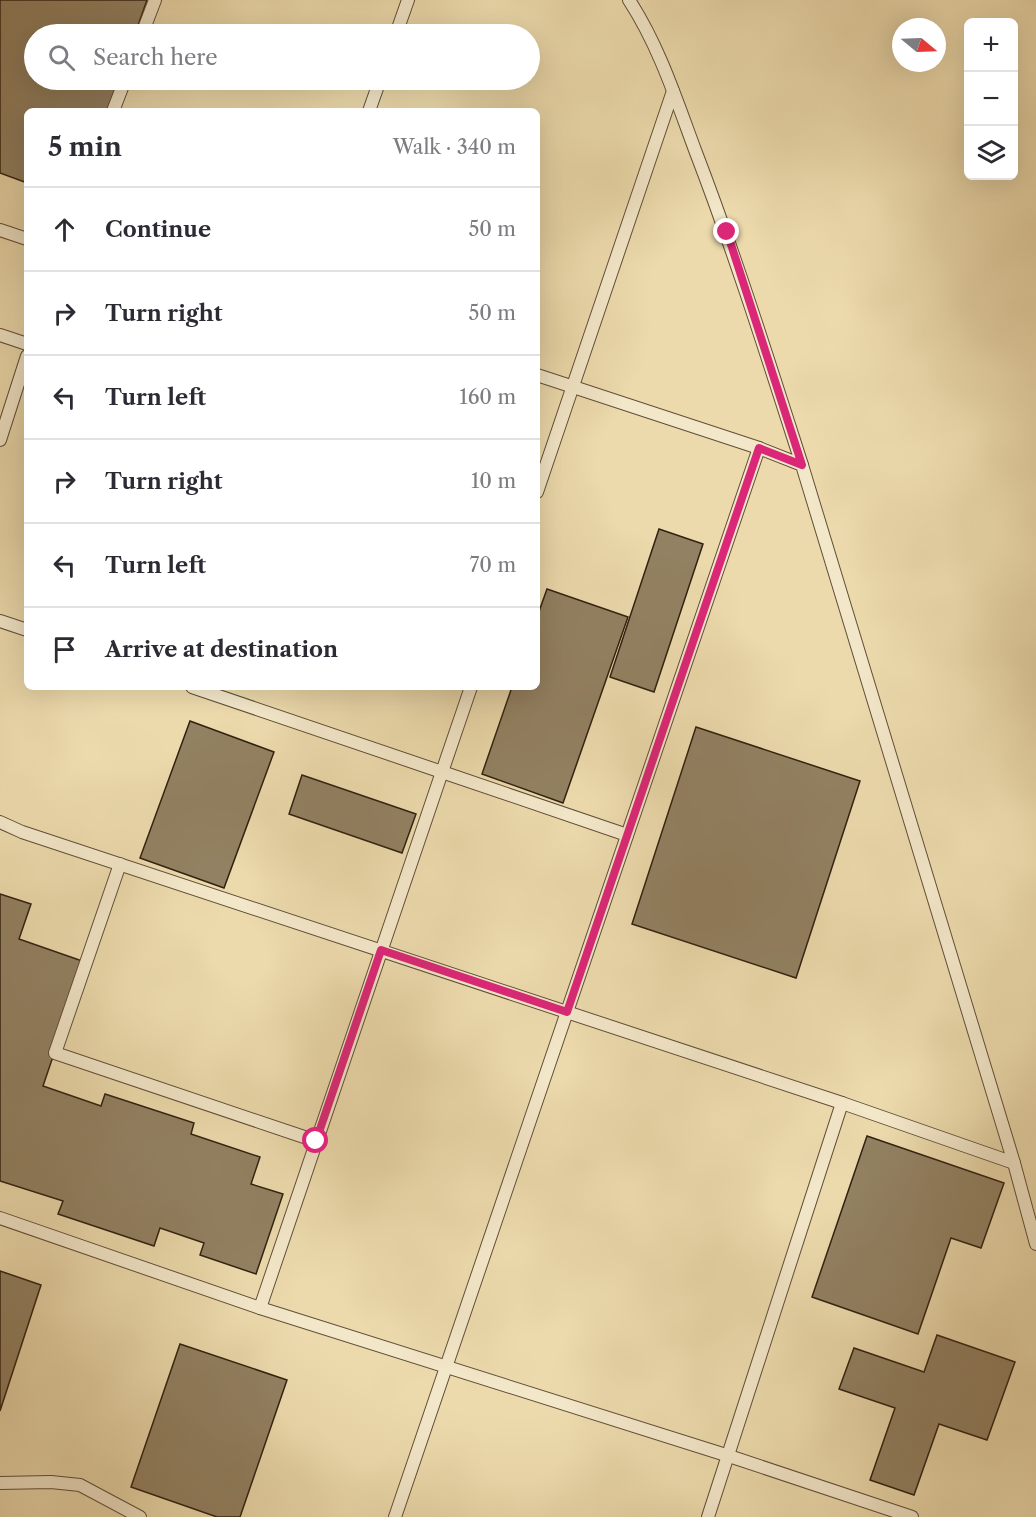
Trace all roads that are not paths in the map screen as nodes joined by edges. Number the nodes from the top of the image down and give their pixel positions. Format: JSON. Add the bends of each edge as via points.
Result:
{"nodes":[{"id":1,"x":155,"y":0,"type":"edge"},
{"id":2,"x":408,"y":0,"type":"edge"},
{"id":3,"x":629,"y":0,"type":"edge"},
{"id":4,"x":146,"y":24,"type":"edge"},
{"id":5,"x":400,"y":24,"type":"edge"},
{"id":6,"x":121,"y":90,"type":"edge"},
{"id":7,"x":376,"y":90,"type":"edge"},
{"id":8,"x":673,"y":91,"type":"junction"},
{"id":9,"x":113,"y":108,"type":"edge"},
{"id":10,"x":370,"y":108,"type":"edge"},
{"id":11,"x":0,"y":230,"type":"edge"},
{"id":12,"x":24,"y":238,"type":"edge"},
{"id":13,"x":0,"y":335,"type":"edge"},
{"id":14,"x":24,"y":343,"type":"edge"},
{"id":15,"x":24,"y":365,"type":"edge"},
{"id":16,"x":540,"y":376,"type":"edge"},
{"id":17,"x":573,"y":387,"type":"junction"},
{"id":18,"x":0,"y":440,"type":"edge"},
{"id":19,"x":759,"y":448,"type":"junction"},
{"id":20,"x":802,"y":465,"type":"junction"},
{"id":21,"x":540,"y":483,"type":"edge"},
{"id":22,"x":0,"y":621,"type":"edge"},
{"id":23,"x":24,"y":629,"type":"edge"},
{"id":24,"x":201,"y":690,"type":"edge"},
{"id":25,"x":470,"y":690,"type":"edge"},
{"id":26,"x":442,"y":772,"type":"junction"},
{"id":27,"x":0,"y":822,"type":"edge"},
{"id":28,"x":627,"y":835,"type":"junction"},
{"id":29,"x":120,"y":864,"type":"junction"},
{"id":30,"x":381,"y":950,"type":"junction"},
{"id":31,"x":567,"y":1012,"type":"junction"},
{"id":32,"x":842,"y":1103,"type":"junction"},
{"id":33,"x":316,"y":1141,"type":"junction"},
{"id":34,"x":1014,"y":1163,"type":"junction"},
{"id":35,"x":0,"y":1218,"type":"edge"},
{"id":36,"x":1036,"y":1244,"type":"edge"},
{"id":37,"x":260,"y":1308,"type":"junction"},
{"id":38,"x":446,"y":1367,"type":"junction"},
{"id":39,"x":729,"y":1456,"type":"junction"},
{"id":40,"x":0,"y":1483,"type":"edge"},
{"id":41,"x":140,"y":1517,"type":"edge"},
{"id":42,"x":395,"y":1517,"type":"edge"},
{"id":43,"x":708,"y":1517,"type":"edge"},
{"id":44,"x":912,"y":1517,"type":"edge"}],
"edges":[{"from":1,"to":4,"type":"lane"},
{"from":2,"to":5,"type":"lane"},
{"from":3,"to":8,"type":"lane","via":[[645,24]]},
{"from":6,"to":9,"type":"lane"},
{"from":7,"to":10,"type":"lane"},
{"from":8,"to":17,"type":"lane"},
{"from":8,"to":20,"type":"lane","via":[[727,232]]},
{"from":11,"to":12,"type":"lane"},
{"from":13,"to":14,"type":"lane"},
{"from":15,"to":18,"type":"lane"},
{"from":16,"to":17,"type":"lane"},
{"from":17,"to":19,"type":"lane"},
{"from":17,"to":21,"type":"lane"},
{"from":19,"to":20,"type":"lane"},
{"from":19,"to":28,"type":"lane"},
{"from":20,"to":34,"type":"lane"},
{"from":22,"to":23,"type":"lane"},
{"from":24,"to":26,"type":"lane"},
{"from":25,"to":26,"type":"lane"},
{"from":26,"to":28,"type":"lane"},
{"from":26,"to":30,"type":"lane"},
{"from":27,"to":29,"type":"lane"},
{"from":28,"to":31,"type":"lane"},
{"from":29,"to":30,"type":"lane"},
{"from":29,"to":33,"type":"lane","via":[[56,1053]]},
{"from":30,"to":31,"type":"lane"},
{"from":30,"to":33,"type":"lane"},
{"from":31,"to":32,"type":"lane"},
{"from":31,"to":38,"type":"lane"},
{"from":32,"to":34,"type":"lane"},
{"from":32,"to":39,"type":"lane"},
{"from":33,"to":37,"type":"lane"},
{"from":34,"to":36,"type":"lane"},
{"from":35,"to":37,"type":"lane"},
{"from":37,"to":38,"type":"lane"},
{"from":38,"to":39,"type":"lane"},
{"from":38,"to":42,"type":"lane"},
{"from":39,"to":43,"type":"lane"},
{"from":39,"to":44,"type":"lane"},
{"from":40,"to":41,"type":"lane","via":[[80,1485]]}]}
